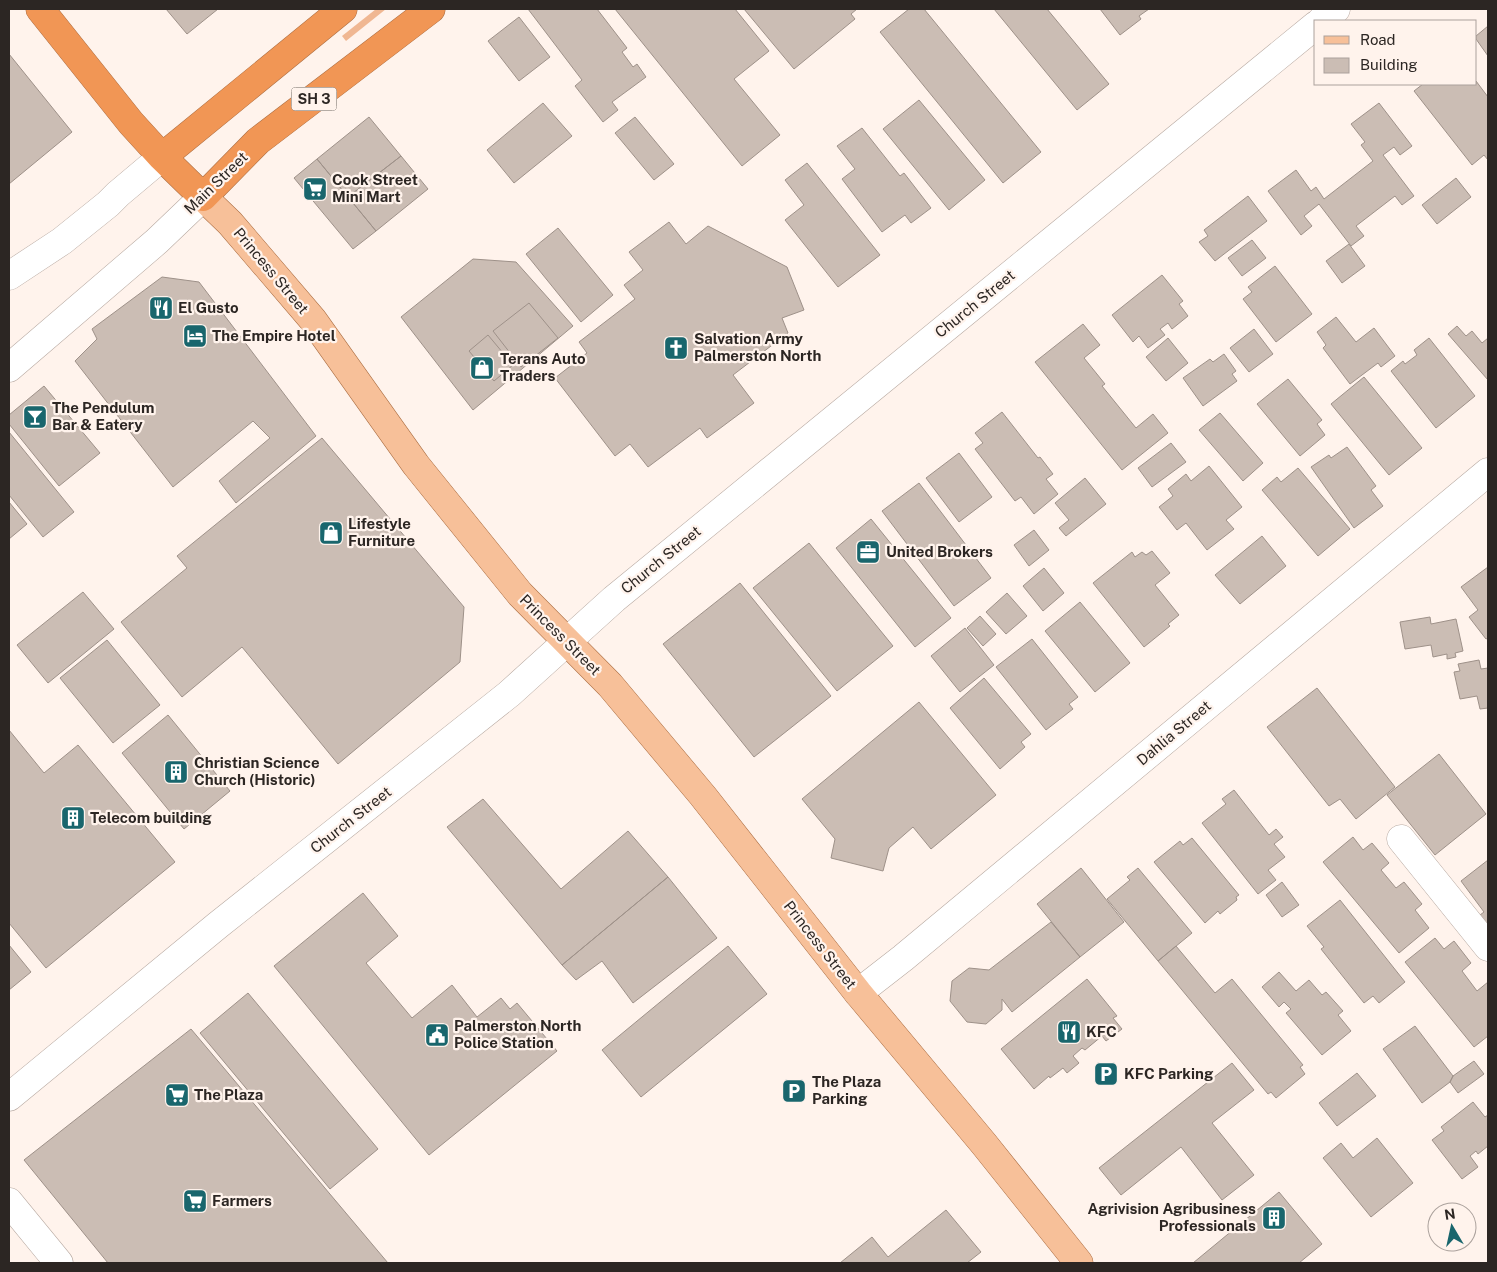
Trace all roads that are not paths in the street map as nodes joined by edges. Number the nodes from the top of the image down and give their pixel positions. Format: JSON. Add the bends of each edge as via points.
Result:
{"nodes":[{"id":1,"x":40,"y":9,"type":"edge"},
{"id":2,"x":343,"y":9,"type":"edge"},
{"id":3,"x":431,"y":9,"type":"edge"},
{"id":4,"x":1336,"y":9,"type":"edge"},
{"id":5,"x":1321,"y":20,"type":"edge"},
{"id":6,"x":1314,"y":27,"type":"edge"},
{"id":7,"x":162,"y":157,"type":"junction"},
{"id":8,"x":203,"y":197,"type":"junction"},
{"id":9,"x":9,"y":276,"type":"edge"},
{"id":10,"x":9,"y":368,"type":"edge"},
{"id":11,"x":1488,"y":472,"type":"edge"},
{"id":12,"x":567,"y":641,"type":"junction"},
{"id":13,"x":1401,"y":839,"type":"dead end"},
{"id":14,"x":1488,"y":947,"type":"edge"},
{"id":15,"x":858,"y":993,"type":"junction"},
{"id":16,"x":9,"y":1097,"type":"edge"},
{"id":17,"x":9,"y":1202,"type":"edge"},
{"id":18,"x":59,"y":1263,"type":"edge"},
{"id":19,"x":1079,"y":1263,"type":"edge"}],
"edges":[{"from":1,"to":7,"type":"highway","name":"Princess Street"},
{"from":2,"to":7,"type":"highway"},
{"from":3,"to":8,"type":"highway","name":"Main Street","number":"SH 3","via":[[258,142]]},
{"from":4,"to":5,"type":"street"},
{"from":6,"to":12,"type":"street","name":"Church Street"},
{"from":7,"to":8,"type":"highway","name":"Princess Street"},
{"from":7,"to":9,"type":"street","via":[[62,241]]},
{"from":8,"to":10,"type":"street","name":"Main Street","via":[[157,241]]},
{"from":8,"to":12,"type":"main road","name":"Princess Street","via":[[230,223],[313,320],[416,465],[520,594]]},
{"from":11,"to":15,"type":"street","name":"Dahlia Street"},
{"from":12,"to":15,"type":"main road","name":"Princess Street","via":[[610,685],[704,796]]},
{"from":12,"to":16,"type":"street","name":"Church Street","via":[[509,694],[226,918]]},
{"from":13,"to":14,"type":"street"},
{"from":15,"to":19,"type":"main road","name":"Princess Street"},
{"from":17,"to":18,"type":"street"}]}
